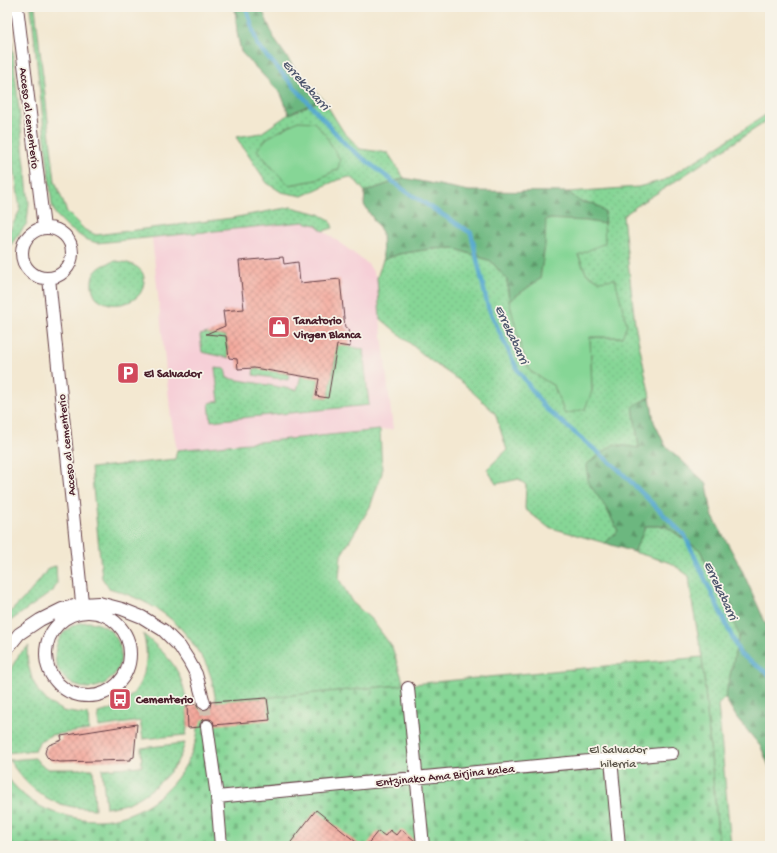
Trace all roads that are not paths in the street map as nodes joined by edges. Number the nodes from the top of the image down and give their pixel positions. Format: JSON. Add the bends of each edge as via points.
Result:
{"nodes":[{"id":1,"x":17,"y":7,"type":"edge"},
{"id":2,"x":44,"y":228,"type":"junction"},
{"id":3,"x":49,"y":278,"type":"junction"},
{"id":4,"x":82,"y":608,"type":"junction"},
{"id":5,"x":7,"y":649,"type":"edge"},
{"id":6,"x":408,"y":688,"type":"dead end"},
{"id":7,"x":204,"y":703,"type":"tunnel mouth"},
{"id":8,"x":207,"y":726,"type":"tunnel mouth"},
{"id":9,"x":672,"y":753,"type":"dead end"},
{"id":10,"x":611,"y":759,"type":"junction"},
{"id":11,"x":417,"y":778,"type":"junction"},
{"id":12,"x":217,"y":797,"type":"junction"},
{"id":13,"x":221,"y":846,"type":"edge"},
{"id":14,"x":423,"y":846,"type":"edge"},
{"id":15,"x":619,"y":846,"type":"edge"}],
"edges":[{"from":1,"to":2,"type":"street","name":"Acceso al cementerio"},
{"from":2,"to":3,"type":"street","via":[[29,236],[22,251],[23,260],[32,274]]},
{"from":2,"to":3,"type":"street","via":[[63,234],[71,246],[72,253],[65,270]]},
{"from":3,"to":4,"type":"street","name":"Acceso al cementerio"},
{"from":4,"to":4,"type":"street","via":[[56,626],[47,640],[45,657],[49,673],[60,686],[74,695],[91,697],[107,692],[121,682],[129,668],[131,651],[126,635],[116,622],[102,614]]},
{"from":4,"to":5,"type":"street","via":[[62,609],[40,620],[19,634]]},
{"from":4,"to":7,"type":"street","via":[[98,603],[122,609],[163,630],[180,647],[196,674]]},
{"from":6,"to":11,"type":"street"},
{"from":8,"to":12,"type":"street"},
{"from":9,"to":10,"type":"street","name":"Entzinako Ama Birjina kalea"},
{"from":10,"to":11,"type":"street","name":"Entzinako Ama Birjina kalea"},
{"from":10,"to":15,"type":"street"},
{"from":11,"to":12,"type":"street","name":"Entzinako Ama Birjina kalea"},
{"from":11,"to":14,"type":"street"},
{"from":12,"to":13,"type":"street"}]}
